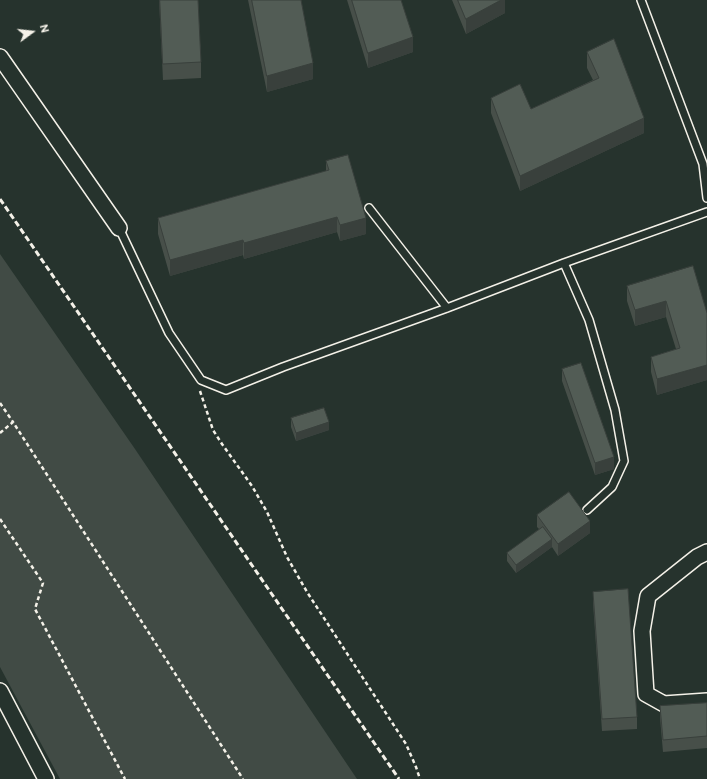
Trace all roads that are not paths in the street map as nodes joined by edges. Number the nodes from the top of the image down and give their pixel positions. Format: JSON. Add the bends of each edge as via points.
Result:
{"nodes":[{"id":1,"x":641,"y":0,"type":"edge"},
{"id":2,"x":0,"y":57,"type":"edge"},
{"id":3,"x":707,"y":198,"type":"edge"},
{"id":4,"x":369,"y":208,"type":"dead end"},
{"id":5,"x":707,"y":212,"type":"edge"},
{"id":6,"x":119,"y":228,"type":"joint"},
{"id":7,"x":564,"y":262,"type":"junction"},
{"id":8,"x":447,"y":308,"type":"junction"},
{"id":9,"x":587,"y":510,"type":"dead end"},
{"id":10,"x":707,"y":552,"type":"edge"},
{"id":11,"x":0,"y":693,"type":"edge"},
{"id":12,"x":707,"y":701,"type":"edge"},
{"id":13,"x":46,"y":779,"type":"edge"}],
"edges":[{"from":1,"to":3,"type":"lane","via":[[703,164]]},
{"from":2,"to":6,"type":"street"},
{"from":4,"to":8,"type":"lane"},
{"from":5,"to":7,"type":"lane"},
{"from":6,"to":8,"type":"lane","via":[[170,333],[201,380],[226,390],[282,367]]},
{"from":7,"to":8,"type":"lane"},
{"from":7,"to":9,"type":"lane","via":[[589,320],[615,410],[624,461],[612,487]]},
{"from":10,"to":12,"type":"street","via":[[648,596],[642,631],[646,694],[664,704]]},
{"from":11,"to":13,"type":"street"}]}
